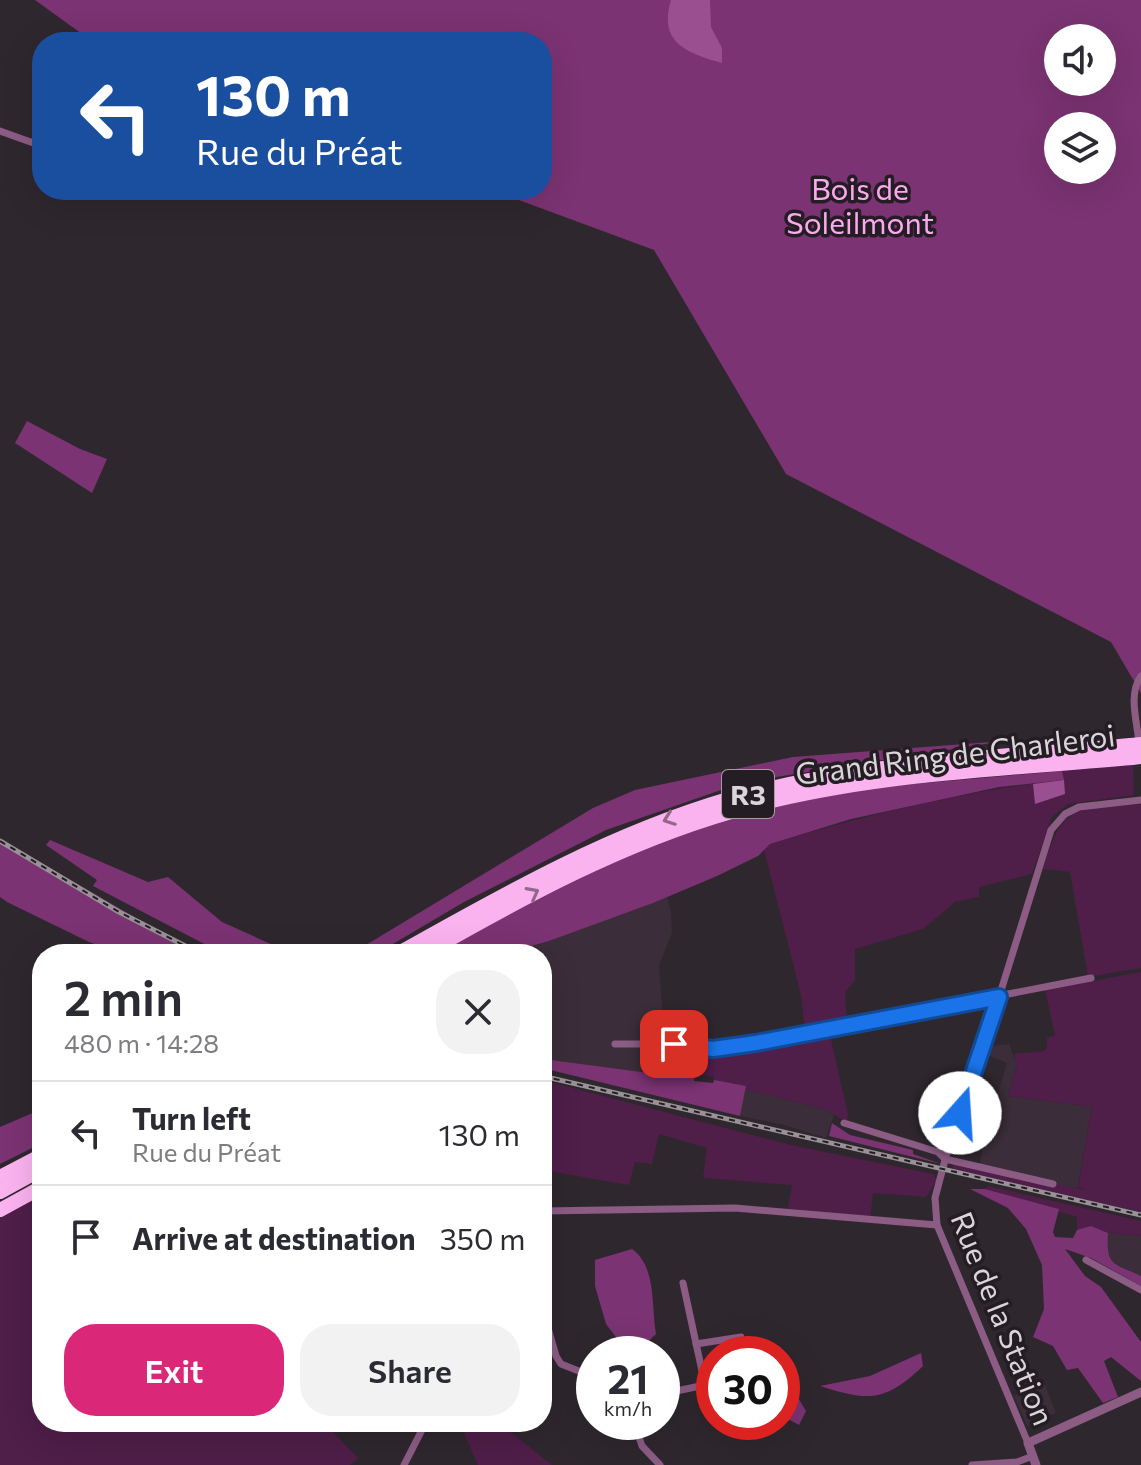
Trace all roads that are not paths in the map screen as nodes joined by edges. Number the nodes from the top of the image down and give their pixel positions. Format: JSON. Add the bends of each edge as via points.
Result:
{"nodes":[{"id":1,"x":0,"y":131,"type":"edge"},
{"id":2,"x":32,"y":142,"type":"edge"},
{"id":3,"x":1141,"y":676,"type":"edge"},
{"id":4,"x":1137,"y":754,"type":"edge"},
{"id":5,"x":1141,"y":800,"type":"edge"},
{"id":6,"x":415,"y":944,"type":"edge"},
{"id":7,"x":442,"y":944,"type":"edge"},
{"id":8,"x":1091,"y":978,"type":"dead end"},
{"id":9,"x":999,"y":997,"type":"junction"},
{"id":10,"x":615,"y":1044,"type":"dead end"},
{"id":11,"x":844,"y":1123,"type":"dead end"},
{"id":12,"x":945,"y":1159,"type":"junction"},
{"id":13,"x":32,"y":1160,"type":"edge"},
{"id":14,"x":32,"y":1174,"type":"edge"},
{"id":15,"x":0,"y":1177,"type":"edge"},
{"id":16,"x":1053,"y":1184,"type":"dead end"},
{"id":17,"x":0,"y":1192,"type":"edge"},
{"id":18,"x":32,"y":1192,"type":"edge"},
{"id":19,"x":0,"y":1210,"type":"edge"},
{"id":20,"x":552,"y":1211,"type":"edge"},
{"id":21,"x":937,"y":1225,"type":"junction"},
{"id":22,"x":1086,"y":1260,"type":"dead end"},
{"id":23,"x":683,"y":1283,"type":"dead end"},
{"id":24,"x":1141,"y":1290,"type":"edge"},
{"id":25,"x":552,"y":1342,"type":"edge"},
{"id":26,"x":696,"y":1344,"type":"edge"},
{"id":27,"x":576,"y":1370,"type":"edge"},
{"id":28,"x":1141,"y":1392,"type":"edge"},
{"id":29,"x":421,"y":1432,"type":"edge"},
{"id":30,"x":640,"y":1440,"type":"edge"},
{"id":31,"x":1028,"y":1443,"type":"junction"},
{"id":32,"x":1035,"y":1461,"type":"edge"},
{"id":33,"x":404,"y":1465,"type":"edge"},
{"id":34,"x":660,"y":1465,"type":"edge"},
{"id":35,"x":972,"y":1465,"type":"edge"}],
"edges":[{"from":1,"to":2,"type":"street"},
{"from":3,"to":4,"type":"street","via":[[1133,697]]},
{"from":4,"to":6,"type":"highway","name":"Grand Ring de Charleroi","number":"R3","one_way":true,"via":[[870,771],[728,799],[594,849]]},
{"from":7,"to":4,"type":"highway","name":"Grand Ring de Charleroi","number":"R3","one_way":true,"via":[[598,861],[731,812],[824,790]]},
{"from":5,"to":9,"type":"street","name":"Rue de la Station","via":[[1079,807],[1051,830]]},
{"from":8,"to":9,"type":"street"},
{"from":9,"to":10,"type":"street","via":[[713,1049]]},
{"from":9,"to":12,"type":"street","name":"Rue de la Station"},
{"from":11,"to":12,"type":"street","via":[[938,1152]]},
{"from":12,"to":16,"type":"street"},
{"from":12,"to":21,"type":"street","name":"Rue de la Station","via":[[934,1204]]},
{"from":13,"to":15,"type":"highway"},
{"from":14,"to":17,"type":"highway"},
{"from":18,"to":19,"type":"highway"},
{"from":20,"to":21,"type":"street","via":[[735,1208]]},
{"from":21,"to":31,"type":"street","name":"Rue de la Station"},
{"from":22,"to":24,"type":"street"},
{"from":23,"to":26,"type":"street"},
{"from":25,"to":27,"type":"street","via":[[561,1364]]},
{"from":28,"to":31,"type":"street"},
{"from":29,"to":33,"type":"street"},
{"from":30,"to":34,"type":"street"},
{"from":31,"to":32,"type":"street","name":"Rue de la Station"},
{"from":32,"to":35,"type":"street"}]}
